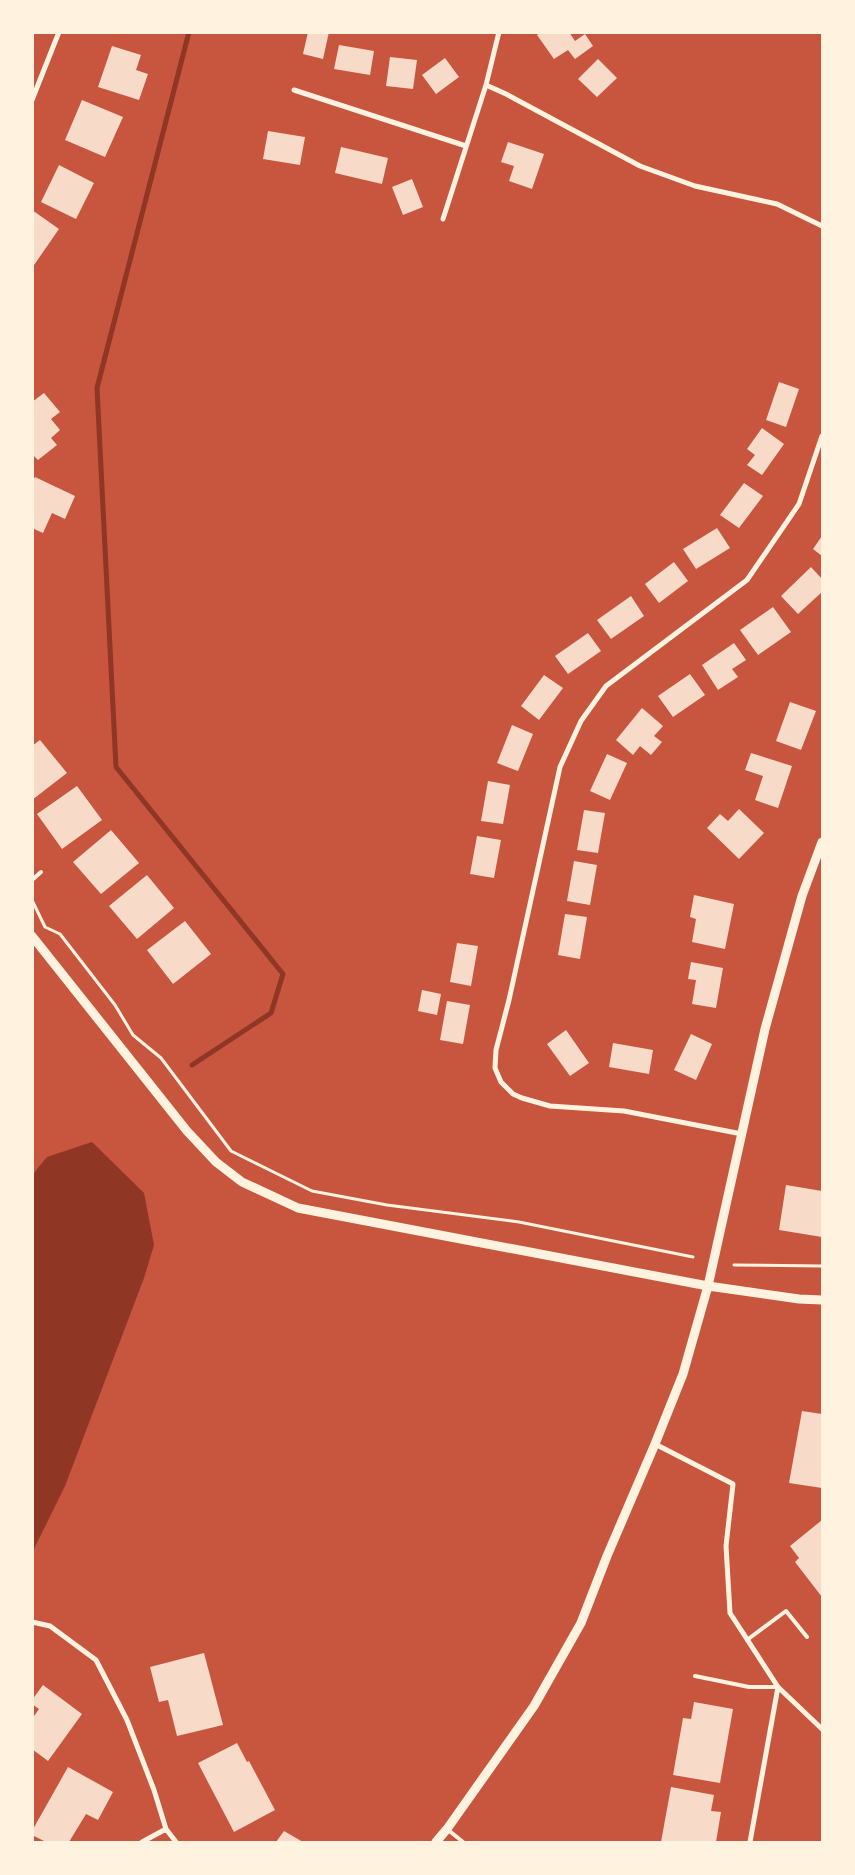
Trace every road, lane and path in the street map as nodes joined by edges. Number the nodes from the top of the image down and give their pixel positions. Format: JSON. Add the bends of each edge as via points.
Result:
{"nodes":[{"id":1,"x":59,"y":32,"type":"edge"},
{"id":2,"x":499,"y":32,"type":"edge"},
{"id":3,"x":486,"y":85,"type":"junction"},
{"id":4,"x":294,"y":90,"type":"dead end"},
{"id":5,"x":32,"y":100,"type":"edge"},
{"id":6,"x":466,"y":146,"type":"junction"},
{"id":7,"x":444,"y":219,"type":"dead end"},
{"id":8,"x":822,"y":226,"type":"edge"},
{"id":9,"x":822,"y":436,"type":"edge"},
{"id":10,"x":822,"y":842,"type":"edge"},
{"id":11,"x":41,"y":872,"type":"dead end"},
{"id":12,"x":32,"y":880,"type":"edge"},
{"id":13,"x":32,"y":900,"type":"edge"},
{"id":14,"x":32,"y":936,"type":"edge"},
{"id":15,"x":742,"y":1134,"type":"junction"},
{"id":16,"x":693,"y":1258,"type":"dead end"},
{"id":17,"x":734,"y":1265,"type":"dead end"},
{"id":18,"x":822,"y":1266,"type":"edge"},
{"id":19,"x":708,"y":1286,"type":"junction"},
{"id":20,"x":822,"y":1300,"type":"edge"},
{"id":21,"x":656,"y":1444,"type":"junction"},
{"id":22,"x":32,"y":1622,"type":"edge"},
{"id":23,"x":807,"y":1638,"type":"dead end"},
{"id":24,"x":748,"y":1640,"type":"junction"},
{"id":25,"x":695,"y":1676,"type":"dead end"},
{"id":26,"x":778,"y":1687,"type":"junction"},
{"id":27,"x":822,"y":1728,"type":"edge"},
{"id":28,"x":166,"y":1829,"type":"junction"},
{"id":29,"x":447,"y":1829,"type":"junction"},
{"id":30,"x":142,"y":1842,"type":"edge"},
{"id":31,"x":176,"y":1842,"type":"edge"},
{"id":32,"x":436,"y":1842,"type":"edge"},
{"id":33,"x":463,"y":1842,"type":"edge"},
{"id":34,"x":750,"y":1842,"type":"edge"}],
"edges":[{"from":1,"to":5,"type":"street"},
{"from":2,"to":3,"type":"street"},
{"from":3,"to":6,"type":"street"},
{"from":3,"to":8,"type":"street","via":[[640,166],[695,186],[777,204]]},
{"from":4,"to":6,"type":"street"},
{"from":6,"to":7,"type":"street"},
{"from":9,"to":15,"type":"street","via":[[799,504],[747,580],[606,686],[580,721],[560,767],[496,1050],[494,1068],[501,1082],[522,1098],[550,1106],[624,1111]]},
{"from":10,"to":15,"type":"street","via":[[802,896],[765,1029]]},
{"from":11,"to":12,"type":"lane"},
{"from":13,"to":16,"type":"path","via":[[45,927],[60,934],[115,1005],[133,1036],[161,1058],[231,1151],[312,1191],[387,1205],[519,1222]]},
{"from":14,"to":19,"type":"street","via":[[186,1132],[242,1182],[298,1208]]},
{"from":15,"to":19,"type":"street"},
{"from":17,"to":18,"type":"path"},
{"from":19,"to":20,"type":"street"},
{"from":19,"to":21,"type":"street","via":[[683,1374]]},
{"from":21,"to":24,"type":"street","via":[[733,1484],[726,1546],[730,1613]]},
{"from":21,"to":29,"type":"street","via":[[581,1623],[534,1706]]},
{"from":22,"to":28,"type":"street","via":[[50,1626],[96,1660],[127,1720]]},
{"from":23,"to":24,"type":"lane","via":[[786,1611]]},
{"from":24,"to":26,"type":"street"},
{"from":25,"to":26,"type":"lane","via":[[749,1687]]},
{"from":26,"to":27,"type":"street"},
{"from":26,"to":34,"type":"street"},
{"from":28,"to":30,"type":"street"},
{"from":28,"to":31,"type":"street"},
{"from":29,"to":32,"type":"street"},
{"from":29,"to":33,"type":"lane"}]}
